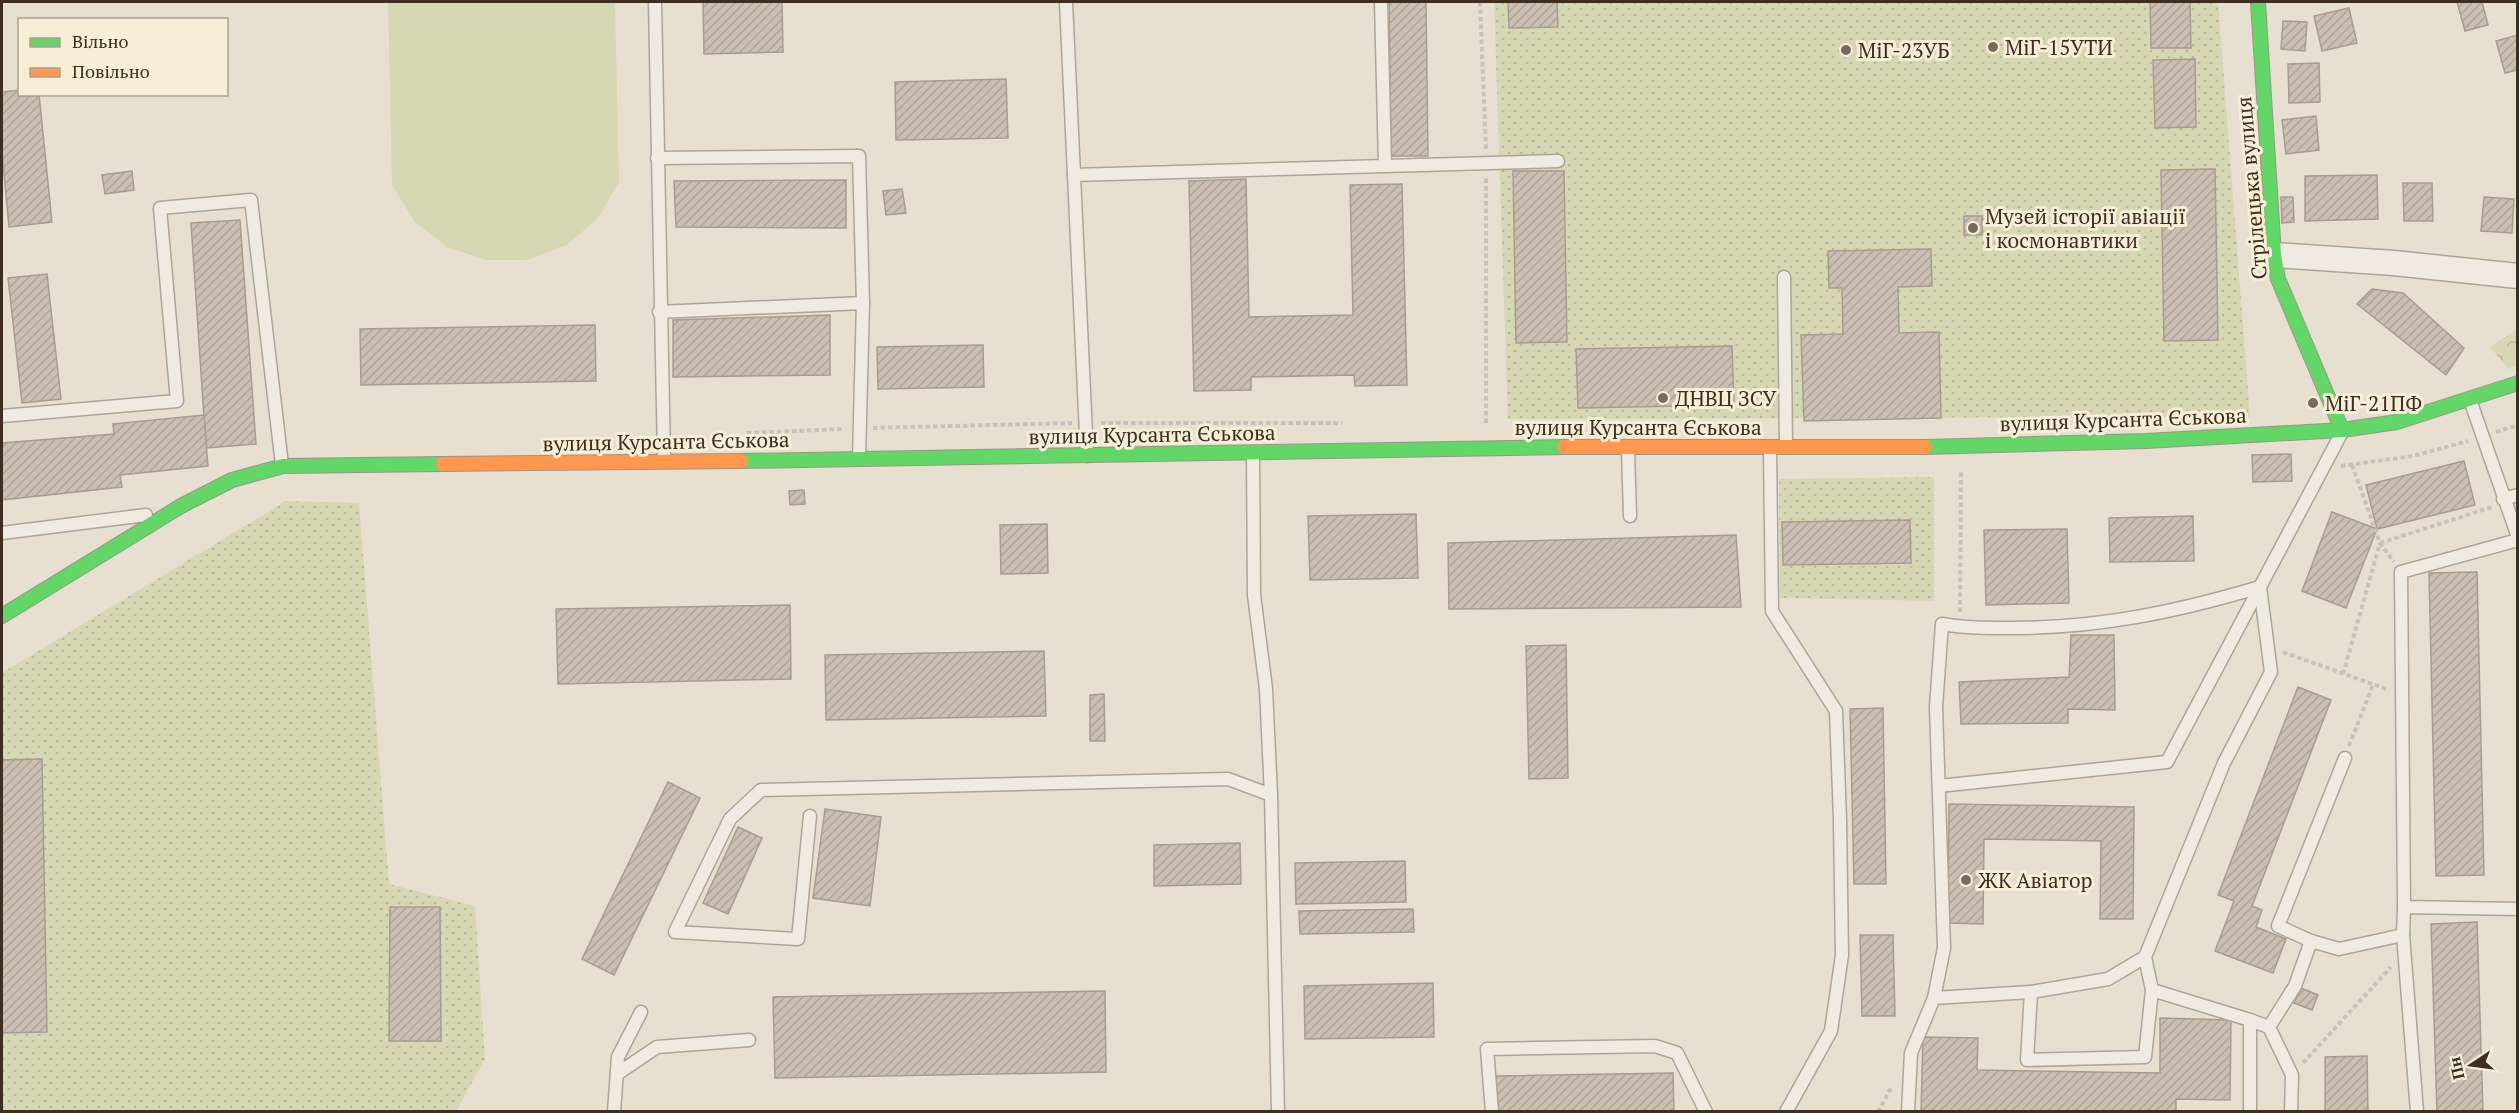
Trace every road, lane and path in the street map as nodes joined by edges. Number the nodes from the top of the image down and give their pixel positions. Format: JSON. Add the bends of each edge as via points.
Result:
{"nodes":[{"id":1,"x":655,"y":2,"type":"edge"},
{"id":2,"x":1066,"y":2,"type":"edge"},
{"id":3,"x":1381,"y":2,"type":"edge"},
{"id":4,"x":1480,"y":2,"type":"edge"},
{"id":5,"x":2258,"y":2,"type":"edge"},
{"id":6,"x":657,"y":158,"type":"junction"},
{"id":7,"x":1558,"y":160,"type":"dead end"},
{"id":8,"x":1486,"y":163,"type":"junction"},
{"id":9,"x":1385,"y":165,"type":"junction"},
{"id":10,"x":1074,"y":175,"type":"junction"},
{"id":11,"x":2274,"y":255,"type":"junction"},
{"id":12,"x":2517,"y":276,"type":"edge"},
{"id":13,"x":1784,"y":277,"type":"dead end"},
{"id":14,"x":863,"y":303,"type":"junction"},
{"id":15,"x":659,"y":312,"type":"junction"},
{"id":16,"x":2517,"y":383,"type":"edge"},
{"id":17,"x":2470,"y":399,"type":"junction"},
{"id":18,"x":2,"y":416,"type":"edge"},
{"id":19,"x":1486,"y":424,"type":"dead end"},
{"id":20,"x":2517,"y":425,"type":"edge"},
{"id":21,"x":2342,"y":430,"type":"junction"},
{"id":22,"x":2483,"y":437,"type":"junction"},
{"id":23,"x":1628,"y":446,"type":"junction"},
{"id":24,"x":1770,"y":447,"type":"junction"},
{"id":25,"x":1961,"y":447,"type":"junction"},
{"id":26,"x":1786,"y":448,"type":"junction"},
{"id":27,"x":1253,"y":453,"type":"junction"},
{"id":28,"x":1088,"y":457,"type":"junction"},
{"id":29,"x":859,"y":460,"type":"junction"},
{"id":30,"x":664,"y":463,"type":"junction"},
{"id":31,"x":2352,"y":465,"type":"junction"},
{"id":32,"x":283,"y":466,"type":"junction"},
{"id":33,"x":2325,"y":469,"type":"junction"},
{"id":34,"x":2517,"y":495,"type":"edge"},
{"id":35,"x":2504,"y":501,"type":"junction"},
{"id":36,"x":181,"y":507,"type":"junction"},
{"id":37,"x":1630,"y":516,"type":"dead end"},
{"id":38,"x":2,"y":533,"type":"edge"},
{"id":39,"x":2517,"y":539,"type":"edge"},
{"id":40,"x":2380,"y":543,"type":"junction"},
{"id":41,"x":2401,"y":572,"type":"junction"},
{"id":42,"x":2260,"y":587,"type":"junction"},
{"id":43,"x":2,"y":616,"type":"edge"},
{"id":44,"x":1960,"y":627,"type":"junction"},
{"id":45,"x":2268,"y":647,"type":"junction"},
{"id":46,"x":2343,"y":674,"type":"junction"},
{"id":47,"x":2373,"y":685,"type":"junction"},
{"id":48,"x":2402,"y":695,"type":"junction"},
{"id":49,"x":2345,"y":758,"type":"joint"},
{"id":50,"x":1939,"y":786,"type":"junction"},
{"id":51,"x":1271,"y":795,"type":"junction"},
{"id":52,"x":810,"y":816,"type":"dead end"},
{"id":53,"x":2404,"y":907,"type":"junction"},
{"id":54,"x":2517,"y":909,"type":"edge"},
{"id":55,"x":2403,"y":935,"type":"junction"},
{"id":56,"x":2311,"y":941,"type":"junction"},
{"id":57,"x":2404,"y":952,"type":"junction"},
{"id":58,"x":2145,"y":957,"type":"junction"},
{"id":59,"x":2152,"y":990,"type":"junction"},
{"id":60,"x":2031,"y":992,"type":"junction"},
{"id":61,"x":1934,"y":998,"type":"junction"},
{"id":62,"x":640,"y":1012,"type":"dead end"},
{"id":63,"x":2250,"y":1020,"type":"junction"},
{"id":64,"x":2269,"y":1027,"type":"junction"},
{"id":65,"x":749,"y":1040,"type":"dead end"},
{"id":66,"x":617,"y":1074,"type":"junction"},
{"id":67,"x":2292,"y":1075,"type":"junction"},
{"id":68,"x":614,"y":1112,"type":"edge"},
{"id":69,"x":1278,"y":1112,"type":"edge"},
{"id":70,"x":1492,"y":1112,"type":"edge"},
{"id":71,"x":1706,"y":1112,"type":"edge"},
{"id":72,"x":1786,"y":1112,"type":"edge"},
{"id":73,"x":1908,"y":1112,"type":"edge"},
{"id":74,"x":2250,"y":1112,"type":"edge"},
{"id":75,"x":2291,"y":1112,"type":"edge"},
{"id":76,"x":2417,"y":1112,"type":"edge"}],
"edges":[{"from":1,"to":6,"type":"lane"},
{"from":2,"to":10,"type":"lane"},
{"from":3,"to":9,"type":"lane"},
{"from":4,"to":8,"type":"path"},
{"from":5,"to":11,"type":"street","name":"Стрілецька вулиця"},
{"from":6,"to":14,"type":"lane","via":[[860,156]]},
{"from":6,"to":15,"type":"lane"},
{"from":7,"to":8,"type":"lane"},
{"from":8,"to":9,"type":"lane"},
{"from":8,"to":19,"type":"path"},
{"from":9,"to":10,"type":"lane"},
{"from":10,"to":28,"type":"lane"},
{"from":11,"to":12,"type":"street"},
{"from":11,"to":21,"type":"street","name":"Стрілецька вулиця","via":[[2278,279]]},
{"from":13,"to":26,"type":"lane"},
{"from":14,"to":15,"type":"lane"},
{"from":14,"to":29,"type":"lane"},
{"from":15,"to":30,"type":"lane"},
{"from":16,"to":17,"type":"street","name":"вулиця Курсанта Єськова"},
{"from":17,"to":21,"type":"street","name":"вулиця Курсанта Єськова","via":[[2397,422]]},
{"from":17,"to":22,"type":"lane"},
{"from":18,"to":32,"type":"lane","via":[[177,401],[160,208],[251,200]]},
{"from":20,"to":22,"type":"path"},
{"from":21,"to":25,"type":"street","name":"вулиця Курсанта Єськова"},
{"from":21,"to":33,"type":"lane"},
{"from":22,"to":31,"type":"path","via":[[2413,456]]},
{"from":22,"to":35,"type":"lane"},
{"from":23,"to":24,"type":"street","name":"вулиця Курсанта Єськова"},
{"from":23,"to":27,"type":"street","name":"вулиця Курсанта Єськова"},
{"from":23,"to":37,"type":"lane"},
{"from":24,"to":26,"type":"street","name":"вулиця Курсанта Єськова"},
{"from":24,"to":72,"type":"lane","via":[[1772,611],[1836,711],[1840,831],[1842,955],[1831,1031]]},
{"from":25,"to":26,"type":"street","name":"вулиця Курсанта Єськова"},
{"from":25,"to":44,"type":"path"},
{"from":27,"to":28,"type":"street","name":"вулиця Курсанта Єськова"},
{"from":27,"to":51,"type":"lane","via":[[1254,595],[1266,689]]},
{"from":28,"to":29,"type":"street","name":"вулиця Курсанта Єськова"},
{"from":29,"to":30,"type":"street","name":"вулиця Курсанта Єськова"},
{"from":30,"to":32,"type":"street","name":"вулиця Курсанта Єськова"},
{"from":31,"to":33,"type":"path"},
{"from":31,"to":40,"type":"path"},
{"from":32,"to":36,"type":"street","name":"вулиця Курсанта Єськова","via":[[232,480]]},
{"from":33,"to":42,"type":"lane"},
{"from":34,"to":35,"type":"lane"},
{"from":35,"to":39,"type":"lane"},
{"from":35,"to":40,"type":"path"},
{"from":36,"to":38,"type":"lane","via":[[133,518]]},
{"from":36,"to":43,"type":"street","name":"вулиця Курсанта Єськова"},
{"from":39,"to":41,"type":"lane"},
{"from":40,"to":41,"type":"path"},
{"from":40,"to":46,"type":"path"},
{"from":41,"to":48,"type":"lane"},
{"from":42,"to":44,"type":"lane","via":[[2185,609],[2124,621],[2031,628]]},
{"from":42,"to":45,"type":"lane"},
{"from":42,"to":50,"type":"lane","via":[[2167,762]]},
{"from":44,"to":50,"type":"lane","via":[[1942,624],[1936,707]]},
{"from":45,"to":46,"type":"path"},
{"from":45,"to":58,"type":"lane","via":[[2271,672],[2224,763]]},
{"from":46,"to":47,"type":"path"},
{"from":47,"to":48,"type":"path"},
{"from":47,"to":49,"type":"path"},
{"from":48,"to":53,"type":"lane"},
{"from":49,"to":56,"type":"lane","via":[[2278,926]]},
{"from":50,"to":61,"type":"lane","via":[[1944,948]]},
{"from":51,"to":52,"type":"lane","via":[[1228,779],[761,790],[730,819],[675,932],[798,939]]},
{"from":51,"to":69,"type":"lane"},
{"from":53,"to":54,"type":"lane"},
{"from":53,"to":55,"type":"lane"},
{"from":55,"to":56,"type":"lane","via":[[2339,949]]},
{"from":55,"to":57,"type":"lane"},
{"from":56,"to":64,"type":"lane","via":[[2295,986]]},
{"from":57,"to":67,"type":"path"},
{"from":57,"to":76,"type":"lane"},
{"from":58,"to":59,"type":"lane"},
{"from":58,"to":60,"type":"lane","via":[[2108,979]]},
{"from":59,"to":60,"type":"lane","via":[[2145,1056],[2027,1060]]},
{"from":59,"to":63,"type":"lane"},
{"from":60,"to":61,"type":"lane"},
{"from":61,"to":73,"type":"lane","via":[[1911,1053]]},
{"from":62,"to":66,"type":"lane","via":[[618,1057]]},
{"from":63,"to":64,"type":"lane"},
{"from":63,"to":74,"type":"lane"},
{"from":64,"to":67,"type":"lane"},
{"from":65,"to":66,"type":"lane","via":[[657,1047]]},
{"from":66,"to":68,"type":"lane"},
{"from":67,"to":75,"type":"lane"},
{"from":70,"to":71,"type":"lane","via":[[1487,1049],[1655,1046],[1677,1053]]}]}
